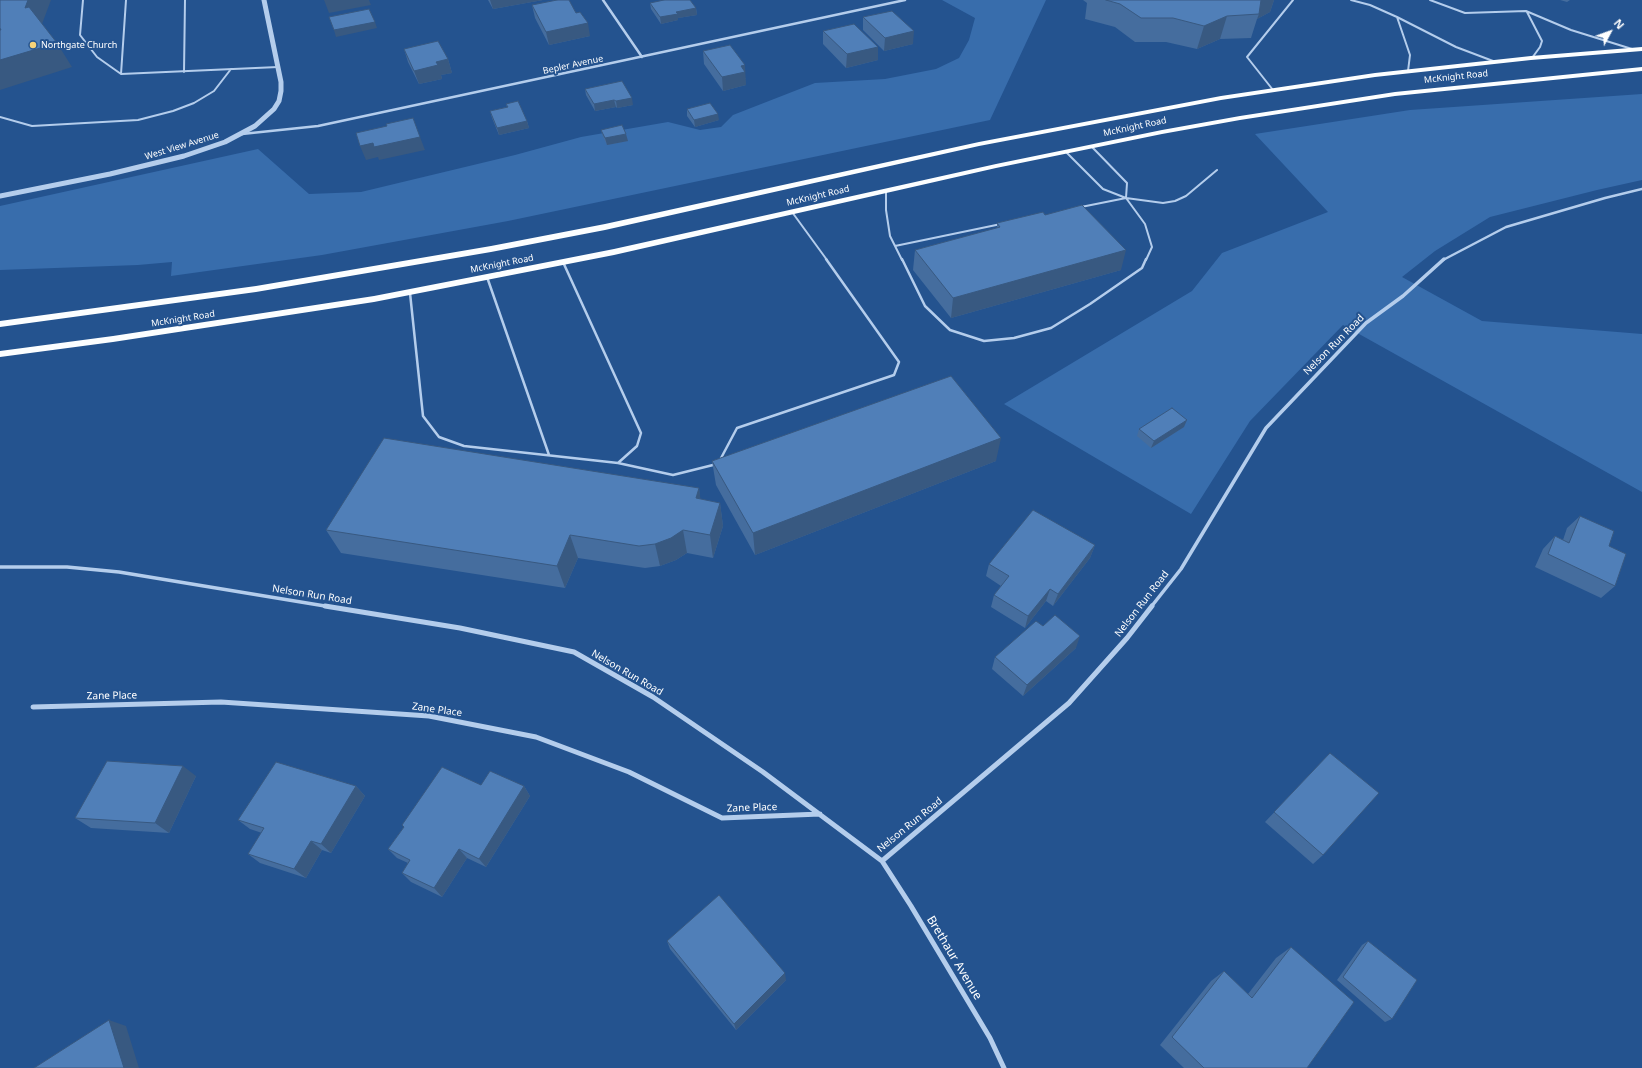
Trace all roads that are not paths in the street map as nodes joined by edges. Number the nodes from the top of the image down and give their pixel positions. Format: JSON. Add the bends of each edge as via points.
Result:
{"nodes":[{"id":1,"x":84,"y":0,"type":"edge"},
{"id":2,"x":126,"y":0,"type":"edge"},
{"id":3,"x":185,"y":0,"type":"edge"},
{"id":4,"x":264,"y":0,"type":"edge"},
{"id":5,"x":603,"y":0,"type":"edge"},
{"id":6,"x":905,"y":0,"type":"edge"},
{"id":7,"x":1293,"y":0,"type":"edge"},
{"id":8,"x":1352,"y":0,"type":"edge"},
{"id":9,"x":1430,"y":0,"type":"edge"},
{"id":10,"x":1526,"y":11,"type":"junction"},
{"id":11,"x":1397,"y":17,"type":"junction"},
{"id":12,"x":1642,"y":49,"type":"edge"},
{"id":13,"x":1634,"y":50,"type":"junction"},
{"id":14,"x":642,"y":58,"type":"junction"},
{"id":15,"x":1531,"y":58,"type":"junction"},
{"id":16,"x":1494,"y":62,"type":"junction"},
{"id":17,"x":278,"y":67,"type":"junction"},
{"id":18,"x":231,"y":69,"type":"junction"},
{"id":19,"x":1642,"y":69,"type":"edge"},
{"id":20,"x":1408,"y":71,"type":"junction"},
{"id":21,"x":184,"y":72,"type":"junction"},
{"id":22,"x":121,"y":74,"type":"junction"},
{"id":23,"x":1273,"y":90,"type":"junction"},
{"id":24,"x":0,"y":117,"type":"edge"},
{"id":25,"x":241,"y":134,"type":"junction"},
{"id":26,"x":1092,"y":147,"type":"junction"},
{"id":27,"x":1066,"y":152,"type":"junction"},
{"id":28,"x":1217,"y":170,"type":"dead end"},
{"id":29,"x":1642,"y":189,"type":"edge"},
{"id":30,"x":886,"y":191,"type":"junction"},
{"id":31,"x":0,"y":196,"type":"edge"},
{"id":32,"x":1126,"y":198,"type":"junction"},
{"id":33,"x":1080,"y":207,"type":"edge"},
{"id":34,"x":792,"y":212,"type":"junction"},
{"id":35,"x":1003,"y":223,"type":"edge"},
{"id":36,"x":895,"y":246,"type":"junction"},
{"id":37,"x":563,"y":262,"type":"junction"},
{"id":38,"x":487,"y":278,"type":"junction"},
{"id":39,"x":410,"y":292,"type":"junction"},
{"id":40,"x":0,"y":324,"type":"edge"},
{"id":41,"x":0,"y":354,"type":"edge"},
{"id":42,"x":549,"y":455,"type":"junction"},
{"id":43,"x":618,"y":463,"type":"junction"},
{"id":44,"x":0,"y":566,"type":"edge"},
{"id":45,"x":33,"y":707,"type":"dead end"},
{"id":46,"x":820,"y":814,"type":"junction"},
{"id":47,"x":882,"y":861,"type":"junction"},
{"id":48,"x":1004,"y":1068,"type":"edge"}],
"edges":[{"from":1,"to":22,"type":"lane","via":[[80,36],[97,57]]},
{"from":2,"to":22,"type":"lane"},
{"from":3,"to":21,"type":"lane"},
{"from":4,"to":17,"type":"street","name":"West View Avenue"},
{"from":5,"to":14,"type":"street"},
{"from":6,"to":14,"type":"street","name":"Bepler Avenue"},
{"from":7,"to":23,"type":"lane","via":[[1247,57]]},
{"from":8,"to":11,"type":"lane"},
{"from":9,"to":10,"type":"lane","via":[[1465,13]]},
{"from":10,"to":13,"type":"lane","via":[[1571,30]]},
{"from":10,"to":15,"type":"lane","via":[[1542,42]]},
{"from":11,"to":16,"type":"lane","via":[[1456,47]]},
{"from":11,"to":20,"type":"lane","via":[[1410,55]]},
{"from":12,"to":13,"type":"highway","name":"McKnight Road"},
{"from":13,"to":15,"type":"highway","name":"McKnight Road"},
{"from":14,"to":25,"type":"street","name":"Bepler Avenue","via":[[318,126]]},
{"from":15,"to":16,"type":"highway","name":"McKnight Road"},
{"from":16,"to":20,"type":"highway","name":"McKnight Road"},
{"from":17,"to":18,"type":"lane"},
{"from":17,"to":25,"type":"street","name":"West View Avenue","via":[[281,91],[279,101],[266,118]]},
{"from":18,"to":21,"type":"lane"},
{"from":18,"to":24,"type":"lane","via":[[214,91],[194,103],[173,112],[138,120],[32,126]]},
{"from":19,"to":26,"type":"highway","name":"McKnight Road","via":[[1395,94],[1240,118]]},
{"from":20,"to":23,"type":"highway","name":"McKnight Road"},
{"from":21,"to":22,"type":"lane"},
{"from":23,"to":40,"type":"highway","name":"McKnight Road","via":[[1055,129],[491,249],[256,289]]},
{"from":25,"to":31,"type":"street","name":"West View Avenue","via":[[207,149],[161,162]]},
{"from":26,"to":27,"type":"highway","name":"McKnight Road"},
{"from":26,"to":32,"type":"lane","via":[[1127,183]]},
{"from":27,"to":30,"type":"highway","name":"McKnight Road"},
{"from":27,"to":32,"type":"lane","via":[[1103,189]]},
{"from":28,"to":32,"type":"lane","via":[[1175,202]]},
{"from":29,"to":47,"type":"street","name":"Nelson Run Road","via":[[1506,227],[1446,258],[1403,296],[1366,323],[1266,428],[1181,569],[1127,638],[1069,703]]},
{"from":30,"to":34,"type":"highway","name":"McKnight Road"},
{"from":30,"to":36,"type":"lane","via":[[890,236]]},
{"from":32,"to":33,"type":"lane"},
{"from":32,"to":36,"type":"lane","via":[[1144,224],[1152,247],[1142,268],[1051,328],[1014,338],[984,341],[950,330],[925,306]]},
{"from":34,"to":37,"type":"highway","name":"McKnight Road"},
{"from":34,"to":43,"type":"lane","via":[[900,362],[894,375],[737,428],[718,464],[673,475]]},
{"from":35,"to":36,"type":"lane"},
{"from":37,"to":38,"type":"highway","name":"McKnight Road"},
{"from":37,"to":43,"type":"lane","via":[[641,433],[637,446]]},
{"from":38,"to":39,"type":"highway","name":"McKnight Road"},
{"from":38,"to":42,"type":"lane"},
{"from":39,"to":41,"type":"highway","name":"McKnight Road","via":[[113,340]]},
{"from":39,"to":42,"type":"lane","via":[[423,416],[439,437],[464,446]]},
{"from":42,"to":43,"type":"lane"},
{"from":44,"to":46,"type":"street","name":"Nelson Run Road","via":[[67,566],[119,572],[460,628],[574,652],[653,697]]},
{"from":45,"to":46,"type":"street","name":"Zane Place","via":[[220,702],[429,716],[536,736],[628,772],[722,818]]},
{"from":46,"to":47,"type":"street","name":"Nelson Run Road"},
{"from":47,"to":48,"type":"street","name":"Brethaur Avenue","via":[[990,1038]]}]}
